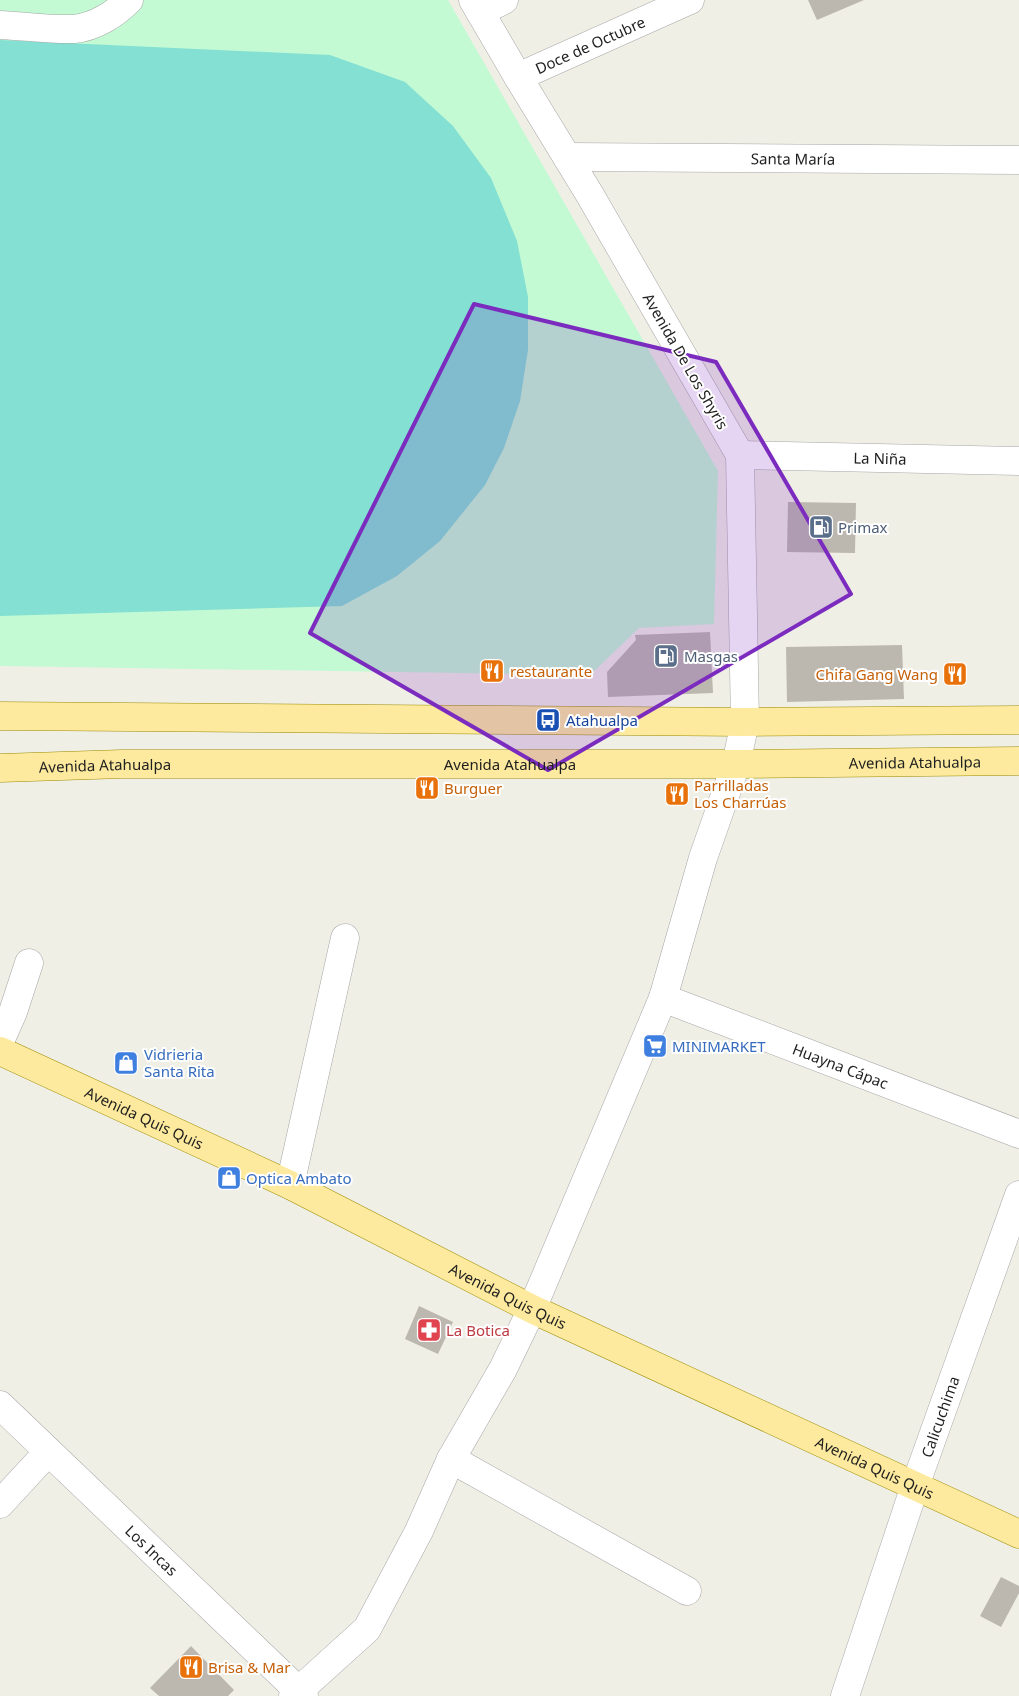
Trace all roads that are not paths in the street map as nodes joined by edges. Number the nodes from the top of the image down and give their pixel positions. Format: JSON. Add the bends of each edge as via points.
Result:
{"nodes":[{"id":1,"x":129,"y":0,"type":"edge"},
{"id":2,"x":504,"y":0,"type":"edge"},
{"id":3,"x":690,"y":0,"type":"edge"},
{"id":4,"x":477,"y":6,"type":"edge"},
{"id":5,"x":0,"y":25,"type":"edge"},
{"id":6,"x":518,"y":77,"type":"junction"},
{"id":7,"x":567,"y":157,"type":"junction"},
{"id":8,"x":1019,"y":160,"type":"edge"},
{"id":9,"x":740,"y":456,"type":"junction"},
{"id":10,"x":1019,"y":460,"type":"edge"},
{"id":11,"x":0,"y":716,"type":"edge"},
{"id":12,"x":1019,"y":720,"type":"edge"},
{"id":13,"x":745,"y":722,"type":"junction"},
{"id":14,"x":1019,"y":761,"type":"edge"},
{"id":15,"x":736,"y":764,"type":"junction"},
{"id":16,"x":0,"y":768,"type":"edge"},
{"id":17,"x":345,"y":938,"type":"dead end"},
{"id":18,"x":29,"y":963,"type":"dead end"},
{"id":19,"x":663,"y":998,"type":"junction"},
{"id":20,"x":0,"y":1041,"type":"edge"},
{"id":21,"x":0,"y":1051,"type":"edge"},
{"id":22,"x":1019,"y":1134,"type":"edge"},
{"id":23,"x":290,"y":1185,"type":"junction"},
{"id":24,"x":1019,"y":1195,"type":"edge"},
{"id":25,"x":532,"y":1309,"type":"junction"},
{"id":26,"x":0,"y":1405,"type":"edge"},
{"id":27,"x":48,"y":1452,"type":"junction"},
{"id":28,"x":451,"y":1459,"type":"junction"},
{"id":29,"x":915,"y":1486,"type":"junction"},
{"id":30,"x":0,"y":1504,"type":"edge"},
{"id":31,"x":1019,"y":1534,"type":"edge"},
{"id":32,"x":687,"y":1591,"type":"dead end"},
{"id":33,"x":298,"y":1694,"type":"edge"},
{"id":34,"x":845,"y":1696,"type":"edge"}],
"edges":[{"from":1,"to":5,"type":"street","via":[[109,16],[75,29]]},
{"from":2,"to":4,"type":"street"},
{"from":3,"to":6,"type":"street","name":"Doce de Octubre"},
{"from":4,"to":6,"type":"street","name":"Avenida De Los Shyris"},
{"from":6,"to":7,"type":"street","name":"Avenida De Los Shyris"},
{"from":7,"to":8,"type":"street","name":"Santa María"},
{"from":7,"to":9,"type":"street","name":"Avenida De Los Shyris"},
{"from":9,"to":10,"type":"street","name":"La Niña"},
{"from":9,"to":13,"type":"street","name":"Avenida De Los Shyris"},
{"from":11,"to":13,"type":"main road"},
{"from":12,"to":13,"type":"main road"},
{"from":13,"to":15,"type":"street","name":"Avenida De Los Shyris"},
{"from":14,"to":15,"type":"main road","name":"Avenida Atahualpa"},
{"from":15,"to":16,"type":"main road","name":"Avenida Atahualpa","via":[[122,764]]},
{"from":15,"to":19,"type":"street","name":"Avenida De Los Shyris","via":[[704,858]]},
{"from":17,"to":23,"type":"street"},
{"from":18,"to":20,"type":"street"},
{"from":19,"to":22,"type":"street","name":"Huayna Cápac"},
{"from":19,"to":25,"type":"street","name":"Avenida De Los Shyris"},
{"from":21,"to":23,"type":"main road","name":"Avenida Quis Quis"},
{"from":23,"to":25,"type":"main road","name":"Avenida Quis Quis"},
{"from":24,"to":29,"type":"street","name":"Calicuchima"},
{"from":25,"to":28,"type":"street","name":"Avenida De Los Shyris","via":[[503,1369]]},
{"from":25,"to":29,"type":"main road","name":"Avenida Quis Quis"},
{"from":26,"to":27,"type":"street","name":"Los Incas"},
{"from":27,"to":30,"type":"street"},
{"from":27,"to":33,"type":"street","name":"Los Incas"},
{"from":28,"to":32,"type":"street"},
{"from":28,"to":33,"type":"street","name":"Avenida De Los Shyris","via":[[419,1530],[367,1629]]},
{"from":29,"to":31,"type":"main road","name":"Avenida Quis Quis"},
{"from":29,"to":34,"type":"street","name":"Calicuchima"}]}
